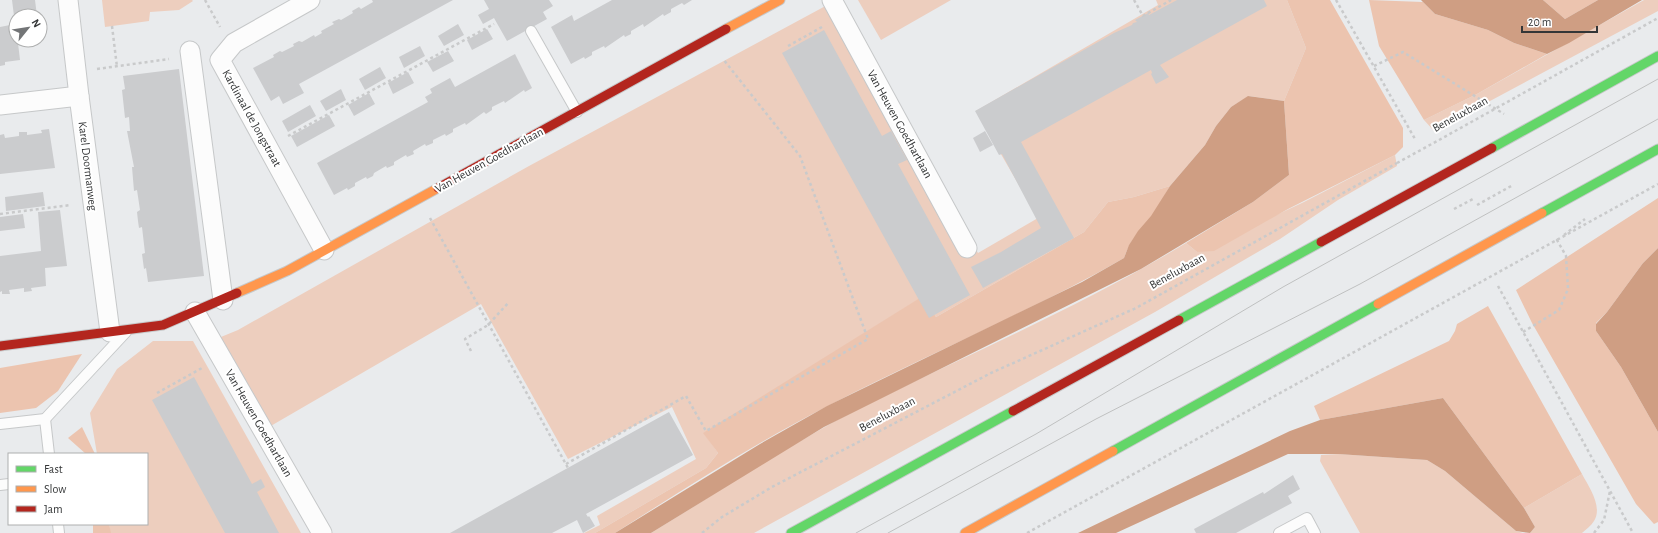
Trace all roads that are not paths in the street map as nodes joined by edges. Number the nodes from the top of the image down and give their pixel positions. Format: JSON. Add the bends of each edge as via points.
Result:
{"nodes":[{"id":1,"x":68,"y":0,"type":"edge"},
{"id":2,"x":310,"y":0,"type":"edge"},
{"id":3,"x":780,"y":0,"type":"edge"},
{"id":4,"x":832,"y":0,"type":"edge"},
{"id":5,"x":532,"y":31,"type":"dead end"},
{"id":6,"x":190,"y":52,"type":"road end"},
{"id":7,"x":1658,"y":56,"type":"edge"},
{"id":8,"x":79,"y":96,"type":"junction"},
{"id":9,"x":0,"y":105,"type":"edge"},
{"id":10,"x":577,"y":112,"type":"junction"},
{"id":11,"x":1658,"y":149,"type":"edge"},
{"id":12,"x":967,"y":248,"type":"dead end"},
{"id":13,"x":324,"y":250,"type":"junction"},
{"id":14,"x":223,"y":300,"type":"junction"},
{"id":15,"x":195,"y":312,"type":"junction"},
{"id":16,"x":129,"y":330,"type":"junction"},
{"id":17,"x":110,"y":332,"type":"junction"},
{"id":18,"x":0,"y":346,"type":"edge"},
{"id":19,"x":45,"y":419,"type":"junction"},
{"id":20,"x":0,"y":424,"type":"edge"},
{"id":21,"x":49,"y":453,"type":"edge"},
{"id":22,"x":322,"y":533,"type":"edge"},
{"id":23,"x":791,"y":533,"type":"edge"},
{"id":24,"x":965,"y":533,"type":"edge"},
{"id":25,"x":1279,"y":533,"type":"edge"},
{"id":26,"x":1315,"y":533,"type":"edge"}],
"edges":[{"from":1,"to":8,"type":"street","name":"Karel Doormanweg"},
{"from":2,"to":13,"type":"street","name":"Kardinaal de Jongstraat","via":[[234,43],[220,60]]},
{"from":3,"to":10,"type":"main road","name":"Van Heuven Goedhartlaan"},
{"from":4,"to":12,"type":"street","name":"Van Heuven Goedhartlaan"},
{"from":5,"to":10,"type":"lane"},
{"from":6,"to":14,"type":"street"},
{"from":7,"to":23,"type":"main road"},
{"from":8,"to":9,"type":"street"},
{"from":8,"to":17,"type":"street","name":"Karel Doormanweg"},
{"from":10,"to":13,"type":"main road","name":"Van Heuven Goedhartlaan"},
{"from":11,"to":24,"type":"main road"},
{"from":13,"to":14,"type":"main road","name":"Van Heuven Goedhartlaan"},
{"from":14,"to":15,"type":"main road","name":"Van Heuven Goedhartlaan"},
{"from":15,"to":16,"type":"main road","name":"Van Heuven Goedhartlaan","via":[[163,325]]},
{"from":15,"to":22,"type":"street","name":"Van Heuven Goedhartlaan"},
{"from":16,"to":17,"type":"main road","name":"Van Heuven Goedhartlaan"},
{"from":16,"to":19,"type":"lane"},
{"from":17,"to":18,"type":"main road","name":"Van Heuven Goedhartlaan"},
{"from":19,"to":20,"type":"lane"},
{"from":19,"to":21,"type":"lane"},
{"from":25,"to":26,"type":"lane","via":[[1307,518]]}]}
